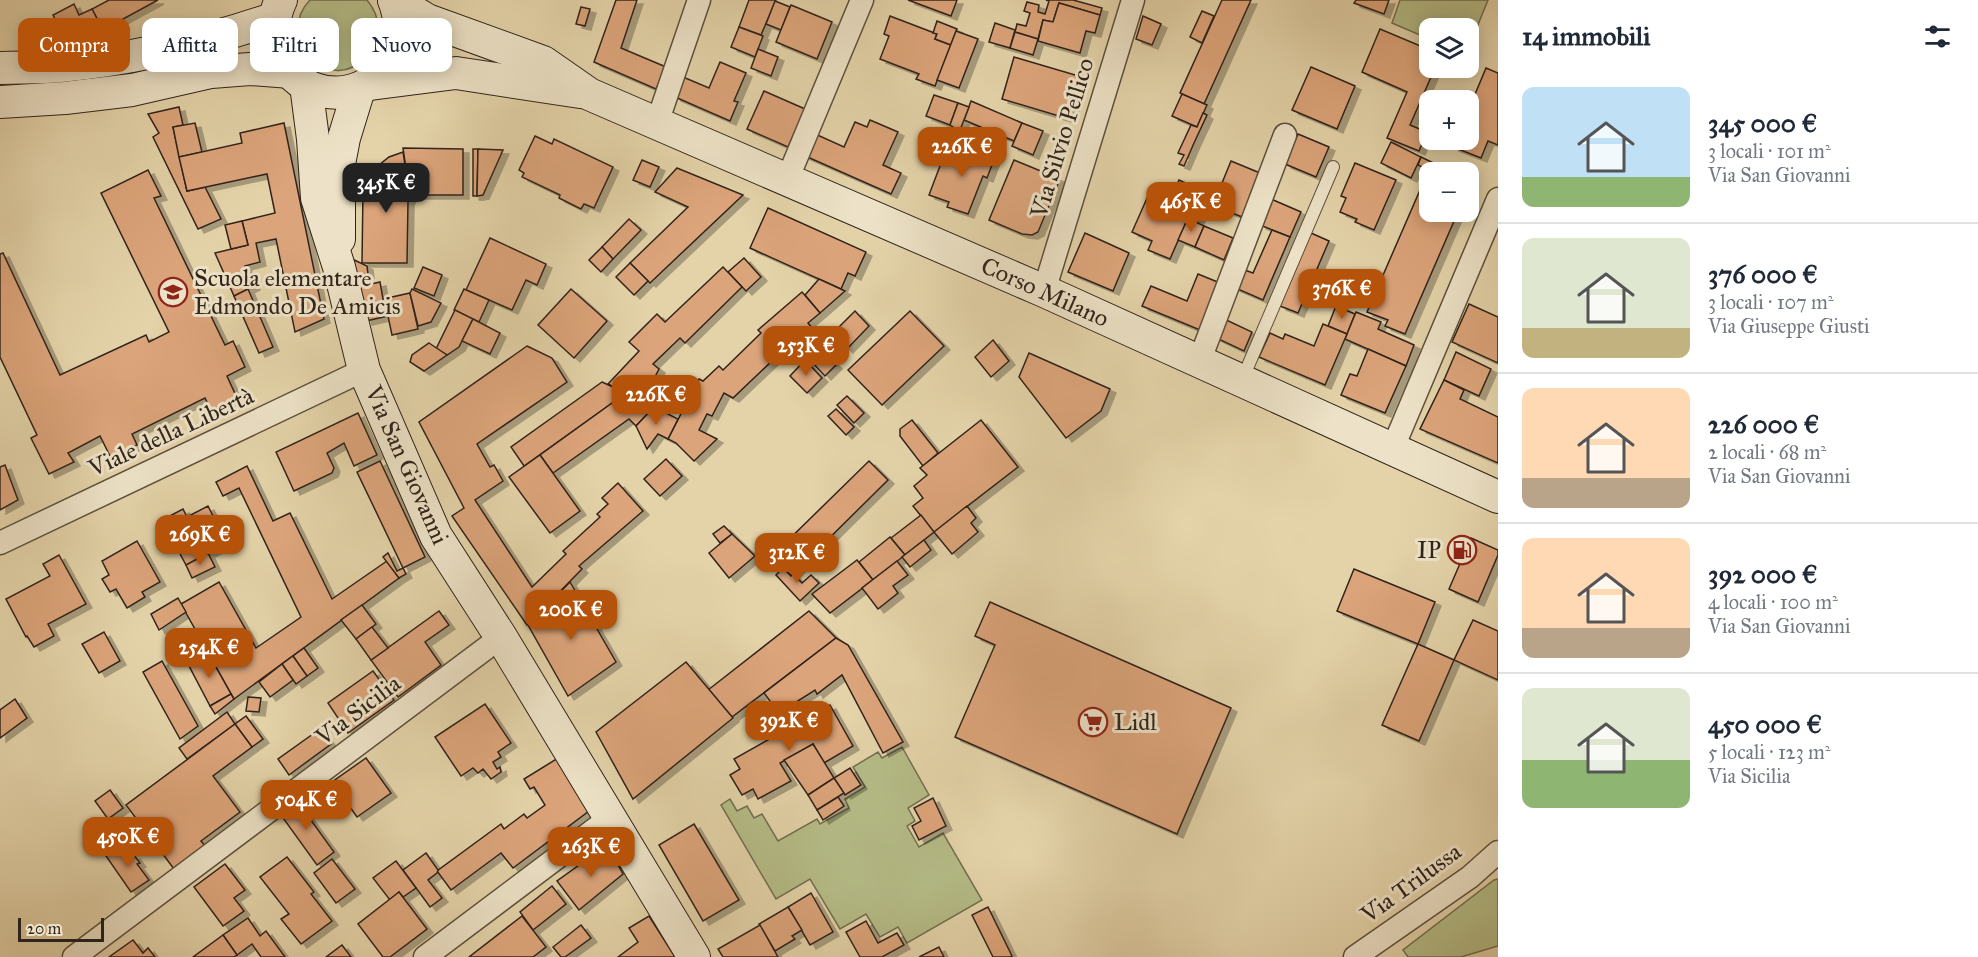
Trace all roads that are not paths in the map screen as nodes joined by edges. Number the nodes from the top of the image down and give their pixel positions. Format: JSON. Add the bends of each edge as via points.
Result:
{"nodes":[{"id":1,"x":394,"y":0,"type":"edge"},
{"id":2,"x":699,"y":0,"type":"edge"},
{"id":3,"x":862,"y":0,"type":"edge"},
{"id":4,"x":1133,"y":0,"type":"edge"},
{"id":5,"x":278,"y":9,"type":"edge"},
{"id":6,"x":0,"y":68,"type":"edge"},
{"id":7,"x":299,"y":78,"type":"junction"},
{"id":8,"x":365,"y":86,"type":"junction"},
{"id":9,"x":589,"y":94,"type":"junction"},
{"id":10,"x":0,"y":102,"type":"edge"},
{"id":11,"x":657,"y":123,"type":"junction"},
{"id":12,"x":1285,"y":135,"type":"dead end"},
{"id":13,"x":1333,"y":167,"type":"dead end"},
{"id":14,"x":787,"y":180,"type":"junction"},
{"id":15,"x":1498,"y":199,"type":"edge"},
{"id":16,"x":339,"y":267,"type":"junction"},
{"id":17,"x":1044,"y":291,"type":"junction"},
{"id":18,"x":1199,"y":362,"type":"junction"},
{"id":19,"x":364,"y":370,"type":"junction"},
{"id":20,"x":1242,"y":382,"type":"junction"},
{"id":21,"x":1392,"y":450,"type":"junction"},
{"id":22,"x":1498,"y":497,"type":"edge"},
{"id":23,"x":0,"y":543,"type":"edge"},
{"id":24,"x":501,"y":637,"type":"junction"},
{"id":25,"x":610,"y":817,"type":"junction"},
{"id":26,"x":1498,"y":852,"type":"edge"},
{"id":27,"x":74,"y":957,"type":"edge"},
{"id":28,"x":425,"y":957,"type":"edge"},
{"id":29,"x":694,"y":957,"type":"edge"},
{"id":30,"x":1355,"y":957,"type":"edge"}],
"edges":[{"from":1,"to":8,"type":"main road","via":[[401,31],[398,46],[383,74]]},
{"from":1,"to":9,"type":"main road","name":"Corso Milano","via":[[427,20],[543,62]]},
{"from":2,"to":11,"type":"street"},
{"from":3,"to":14,"type":"street"},
{"from":4,"to":17,"type":"street","name":"Via Silvio Pellico"},
{"from":5,"to":6,"type":"main road","via":[[201,40],[127,56],[60,66]]},
{"from":5,"to":7,"type":"main road","via":[[276,47]]},
{"from":7,"to":8,"type":"main road","name":"Corso Milano","via":[[332,92]]},
{"from":7,"to":10,"type":"main road","name":"Corso Milano","via":[[250,69],[211,72],[132,90]]},
{"from":7,"to":16,"type":"main road","name":"Via San Giovanni","via":[[313,139],[317,198]]},
{"from":8,"to":9,"type":"main road","name":"Corso Milano","via":[[456,73]]},
{"from":8,"to":16,"type":"main road","name":"Via San Giovanni","via":[[344,138],[339,164]]},
{"from":9,"to":11,"type":"main road","name":"Corso Milano"},
{"from":11,"to":14,"type":"main road","name":"Corso Milano"},
{"from":12,"to":18,"type":"street"},
{"from":13,"to":20,"type":"lane"},
{"from":14,"to":17,"type":"main road","name":"Corso Milano"},
{"from":15,"to":21,"type":"street"},
{"from":16,"to":19,"type":"main road","name":"Via San Giovanni"},
{"from":17,"to":18,"type":"main road","name":"Corso Milano"},
{"from":18,"to":20,"type":"main road","name":"Corso Milano"},
{"from":19,"to":23,"type":"street","name":"Viale della Libertà"},
{"from":19,"to":24,"type":"main road","name":"Via San Giovanni","via":[[436,536]]},
{"from":20,"to":21,"type":"main road","name":"Corso Milano"},
{"from":21,"to":22,"type":"main road","name":"Corso Milano"},
{"from":24,"to":25,"type":"main road","name":"Via San Giovanni"},
{"from":24,"to":27,"type":"street","name":"Via Sicilia"},
{"from":25,"to":28,"type":"street"},
{"from":25,"to":29,"type":"main road","name":"Via San Giovanni"},
{"from":26,"to":30,"type":"street","name":"Via Trilussa","via":[[1470,877]]}]}
